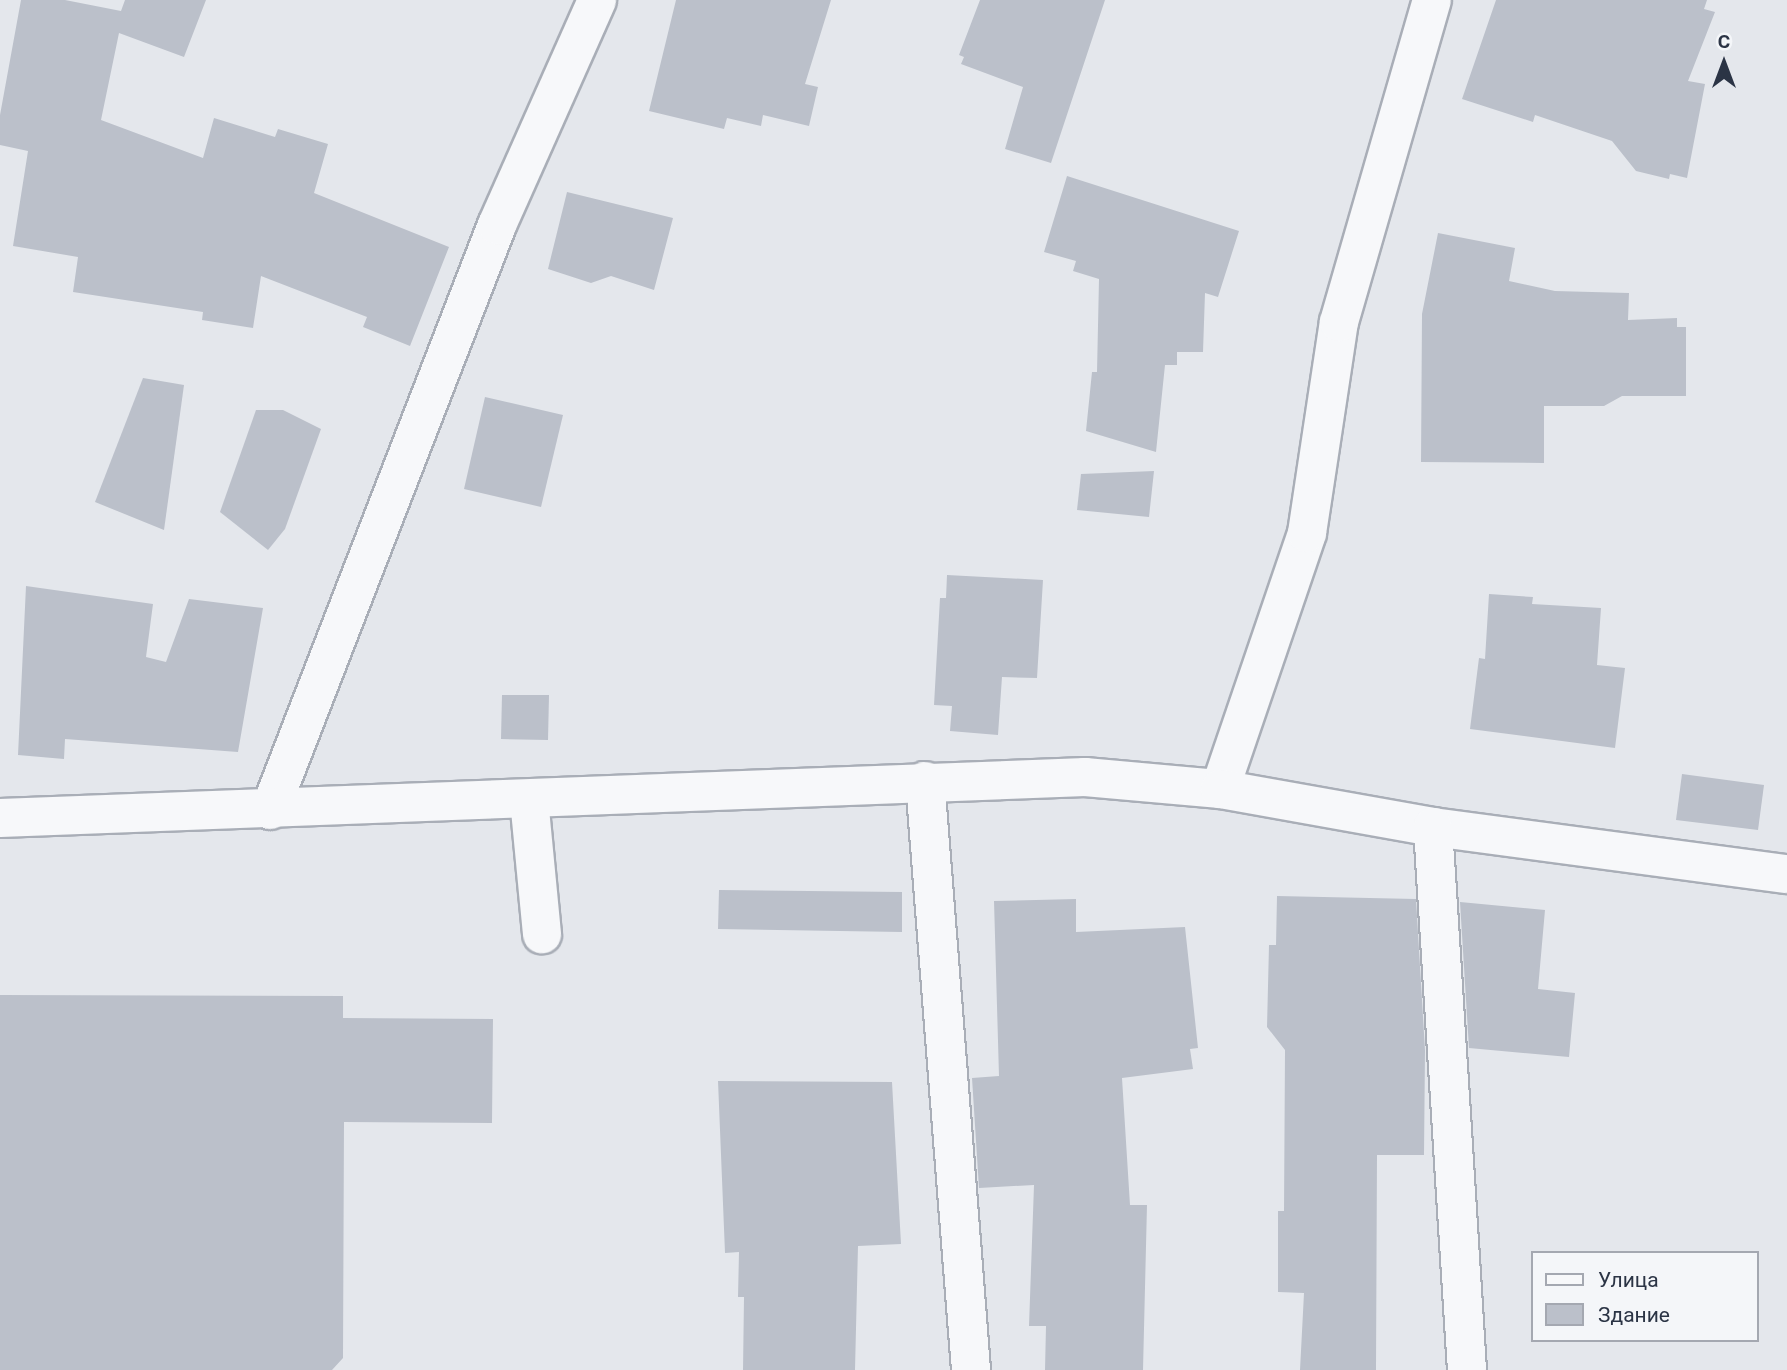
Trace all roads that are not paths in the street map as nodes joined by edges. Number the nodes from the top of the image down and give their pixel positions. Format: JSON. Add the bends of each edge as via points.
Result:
{"nodes":[{"id":1,"x":597,"y":0,"type":"edge"},
{"id":2,"x":1432,"y":0,"type":"edge"},
{"id":3,"x":925,"y":781,"type":"junction"},
{"id":4,"x":1220,"y":789,"type":"junction"},
{"id":5,"x":529,"y":799,"type":"junction"},
{"id":6,"x":270,"y":810,"type":"junction"},
{"id":7,"x":0,"y":818,"type":"edge"},
{"id":8,"x":1433,"y":827,"type":"junction"},
{"id":9,"x":1787,"y":874,"type":"edge"},
{"id":10,"x":542,"y":934,"type":"dead end"},
{"id":11,"x":971,"y":1370,"type":"edge"},
{"id":12,"x":1467,"y":1370,"type":"edge"}],
"edges":[{"from":1,"to":6,"type":"street","via":[[497,225]]},
{"from":2,"to":4,"type":"street","via":[[1339,322],[1307,533]]},
{"from":3,"to":4,"type":"street","via":[[1085,777]]},
{"from":3,"to":5,"type":"street"},
{"from":3,"to":11,"type":"street"},
{"from":4,"to":8,"type":"street"},
{"from":5,"to":6,"type":"street"},
{"from":5,"to":10,"type":"street"},
{"from":6,"to":7,"type":"street"},
{"from":8,"to":9,"type":"street"},
{"from":8,"to":12,"type":"street"}]}
